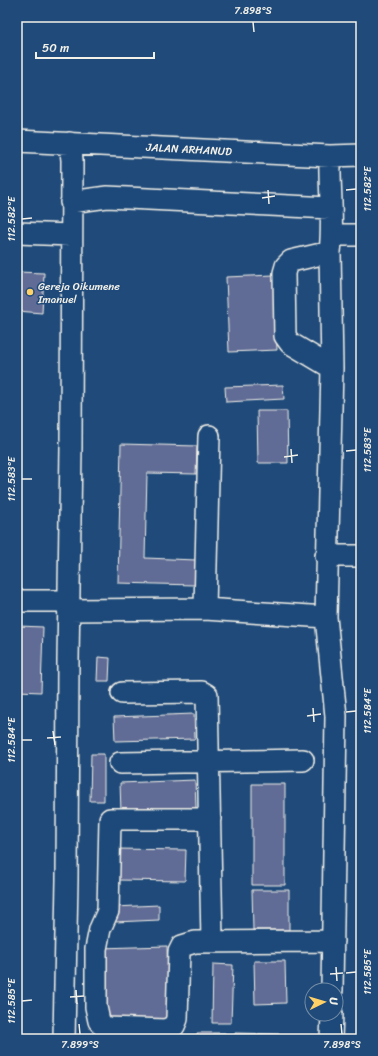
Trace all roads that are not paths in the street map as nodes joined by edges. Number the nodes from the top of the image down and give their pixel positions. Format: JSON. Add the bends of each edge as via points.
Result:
{"nodes":[{"id":1,"x":17,"y":141,"type":"edge"},
{"id":2,"x":70,"y":143,"type":"junction"},
{"id":3,"x":361,"y":155,"type":"edge"},
{"id":4,"x":330,"y":156,"type":"junction"},
{"id":5,"x":71,"y":202,"type":"junction"},
{"id":6,"x":330,"y":208,"type":"junction"},
{"id":7,"x":17,"y":233,"type":"edge"},
{"id":8,"x":71,"y":235,"type":"junction"},
{"id":9,"x":361,"y":235,"type":"edge"},
{"id":10,"x":331,"y":244,"type":"junction"},
{"id":11,"x":332,"y":368,"type":"junction"},
{"id":12,"x":209,"y":436,"type":"dead end"},
{"id":13,"x":326,"y":556,"type":"junction"},
{"id":14,"x":361,"y":556,"type":"edge"},
{"id":15,"x":17,"y":601,"type":"edge"},
{"id":16,"x":68,"y":606,"type":"junction"},
{"id":17,"x":205,"y":609,"type":"junction"},
{"id":18,"x":326,"y":617,"type":"junction"},
{"id":19,"x":122,"y":693,"type":"dead end"},
{"id":20,"x":303,"y":760,"type":"dead end"},
{"id":21,"x":209,"y":762,"type":"junction"},
{"id":22,"x":120,"y":763,"type":"dead end"},
{"id":23,"x":210,"y":819,"type":"junction"},
{"id":24,"x":212,"y":941,"type":"junction"},
{"id":25,"x":333,"y":942,"type":"junction"},
{"id":26,"x":332,"y":982,"type":"edge"},
{"id":27,"x":332,"y":1022,"type":"edge"},
{"id":28,"x":64,"y":1039,"type":"edge"},
{"id":29,"x":331,"y":1039,"type":"edge"}],
"edges":[{"from":1,"to":2,"type":"street","name":"JALAN ARHANUD"},
{"from":2,"to":4,"type":"street","name":"JALAN ARHANUD"},
{"from":2,"to":5,"type":"street"},
{"from":3,"to":4,"type":"street","name":"JALAN ARHANUD"},
{"from":4,"to":6,"type":"street"},
{"from":5,"to":6,"type":"street","via":[[107,196]]},
{"from":5,"to":8,"type":"street"},
{"from":6,"to":10,"type":"street"},
{"from":7,"to":8,"type":"street"},
{"from":8,"to":16,"type":"street"},
{"from":9,"to":10,"type":"street"},
{"from":10,"to":11,"type":"street"},
{"from":10,"to":11,"type":"street","via":[[291,261],[284,273],[285,336],[290,343]]},
{"from":11,"to":13,"type":"street"},
{"from":12,"to":17,"type":"street"},
{"from":13,"to":14,"type":"street"},
{"from":13,"to":18,"type":"street"},
{"from":15,"to":16,"type":"street"},
{"from":16,"to":17,"type":"street"},
{"from":16,"to":28,"type":"street"},
{"from":17,"to":18,"type":"street"},
{"from":18,"to":25,"type":"street","via":[[336,716]]},
{"from":19,"to":21,"type":"street","via":[[207,694]]},
{"from":20,"to":21,"type":"street"},
{"from":21,"to":22,"type":"street"},
{"from":21,"to":23,"type":"street"},
{"from":23,"to":24,"type":"street"},
{"from":23,"to":24,"type":"street","via":[[110,819],[108,911],[100,929],[96,949],[96,1007],[99,1021],[107,1028],[166,1030],[174,1026],[177,1019],[179,952],[182,946]]},
{"from":24,"to":25,"type":"street"},
{"from":25,"to":26,"type":"street"},
{"from":27,"to":29,"type":"street"}]}
